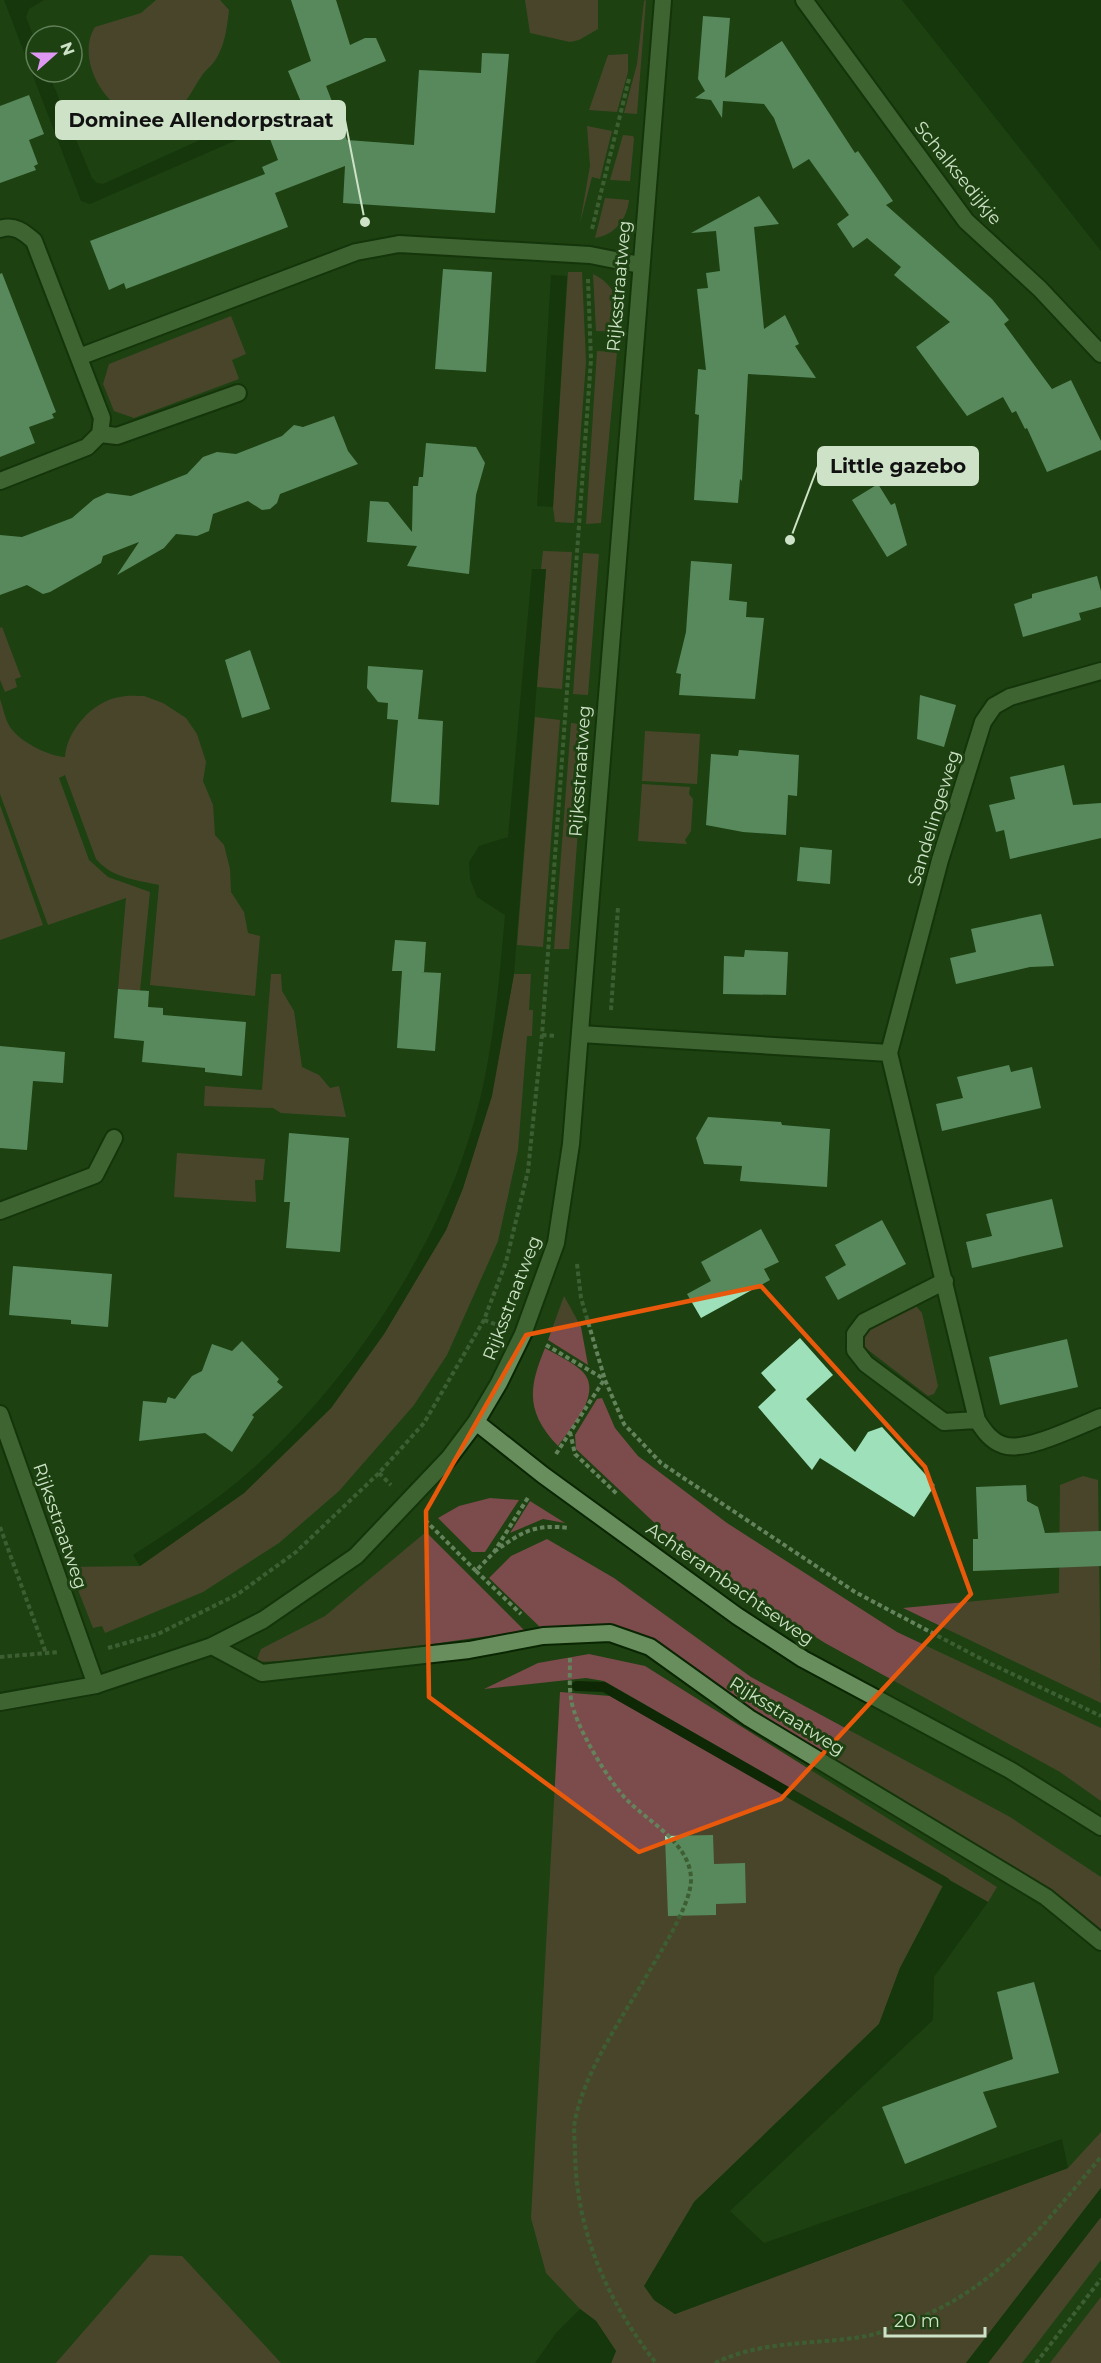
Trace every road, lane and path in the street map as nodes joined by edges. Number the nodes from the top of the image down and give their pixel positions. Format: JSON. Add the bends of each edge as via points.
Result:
{"nodes":[{"id":1,"x":663,"y":0,"type":"edge"},
{"id":2,"x":804,"y":0,"type":"edge"},
{"id":3,"x":632,"y":67,"type":"dead end"},
{"id":4,"x":0,"y":229,"type":"edge"},
{"id":5,"x":590,"y":255,"type":"junction"},
{"id":6,"x":640,"y":265,"type":"junction"},
{"id":7,"x":1101,"y":354,"type":"edge"},
{"id":8,"x":79,"y":357,"type":"junction"},
{"id":9,"x":238,"y":393,"type":"dead end"},
{"id":10,"x":100,"y":434,"type":"junction"},
{"id":11,"x":0,"y":481,"type":"edge"},
{"id":12,"x":1101,"y":671,"type":"edge"},
{"id":13,"x":580,"y":1034,"type":"junction"},
{"id":14,"x":889,"y":1053,"type":"junction"},
{"id":15,"x":114,"y":1138,"type":"dead end"},
{"id":16,"x":0,"y":1210,"type":"edge"},
{"id":17,"x":945,"y":1281,"type":"junction"},
{"id":18,"x":0,"y":1414,"type":"edge"},
{"id":19,"x":1101,"y":1418,"type":"edge"},
{"id":20,"x":977,"y":1420,"type":"junction"},
{"id":21,"x":476,"y":1422,"type":"junction"},
{"id":22,"x":379,"y":1473,"type":"junction"},
{"id":23,"x":623,"y":1500,"type":"dead end"},
{"id":24,"x":408,"y":1503,"type":"junction"},
{"id":25,"x":0,"y":1527,"type":"edge"},
{"id":26,"x":494,"y":1552,"type":"dead end"},
{"id":27,"x":476,"y":1571,"type":"junction"},
{"id":28,"x":570,"y":1634,"type":"junction"},
{"id":29,"x":543,"y":1636,"type":"junction"},
{"id":30,"x":212,"y":1646,"type":"junction"},
{"id":31,"x":83,"y":1650,"type":"junction"},
{"id":32,"x":46,"y":1653,"type":"junction"},
{"id":33,"x":0,"y":1657,"type":"edge"},
{"id":34,"x":96,"y":1685,"type":"junction"},
{"id":35,"x":0,"y":1701,"type":"edge"},
{"id":36,"x":1101,"y":1716,"type":"edge"},
{"id":37,"x":1101,"y":1827,"type":"edge"},
{"id":38,"x":1101,"y":1942,"type":"edge"},
{"id":39,"x":1101,"y":2157,"type":"edge"},
{"id":40,"x":1101,"y":2279,"type":"edge"},
{"id":41,"x":656,"y":2363,"type":"edge"},
{"id":42,"x":715,"y":2363,"type":"edge"},
{"id":43,"x":1036,"y":2363,"type":"edge"}],
"edges":[{"from":1,"to":6,"type":"street","name":"Rijksstraatweg"},
{"from":2,"to":7,"type":"street","name":"Schalksedijkje","via":[[966,221],[1041,289]]},
{"from":3,"to":5,"type":"path","name":"Rijksstraatweg","via":[[592,227]]},
{"from":4,"to":8,"type":"street","via":[[22,230],[34,241]]},
{"from":5,"to":6,"type":"street"},
{"from":5,"to":8,"type":"street","via":[[380,245]]},
{"from":5,"to":22,"type":"path","name":"Rijksstraatweg","via":[[591,360],[542,1035],[528,1172],[506,1262],[484,1320],[424,1423]]},
{"from":6,"to":13,"type":"street","name":"Rijksstraatweg"},
{"from":8,"to":10,"type":"street","via":[[102,418]]},
{"from":9,"to":10,"type":"street","via":[[117,436]]},
{"from":10,"to":11,"type":"street","via":[[87,447]]},
{"from":12,"to":14,"type":"street","name":"Sandelingeweg","via":[[1010,697],[994,706],[983,722],[940,860]]},
{"from":13,"to":14,"type":"street"},
{"from":13,"to":21,"type":"street","name":"Rijksstraatweg","via":[[571,1144],[556,1243],[523,1334]]},
{"from":14,"to":17,"type":"street","name":"Sandelingeweg"},
{"from":15,"to":16,"type":"street","via":[[95,1175]]},
{"from":17,"to":20,"type":"street","name":"Sandelingeweg"},
{"from":17,"to":20,"type":"street","via":[[864,1322],[855,1335],[855,1350],[866,1364],[944,1422]]},
{"from":18,"to":31,"type":"street","name":"Rijksstraatweg"},
{"from":19,"to":20,"type":"street","name":"Sandelingeweg","via":[[1020,1447],[1004,1446],[988,1437]]},
{"from":21,"to":24,"type":"street","name":"Rijksstraatweg"},
{"from":21,"to":37,"type":"street","name":"Achterambachtseweg","via":[[737,1616],[803,1659],[1010,1770]]},
{"from":22,"to":24,"type":"path"},
{"from":22,"to":31,"type":"path","name":"Rijksstraatweg","via":[[296,1551],[238,1594],[158,1634],[114,1648]]},
{"from":23,"to":36,"type":"path","via":[[575,1454],[570,1432],[604,1380],[624,1424],[661,1463],[709,1497],[855,1593]]},
{"from":24,"to":27,"type":"path"},
{"from":24,"to":30,"type":"street","name":"Rijksstraatweg","via":[[356,1556],[263,1620]]},
{"from":25,"to":32,"type":"path"},
{"from":26,"to":27,"type":"path"},
{"from":27,"to":29,"type":"path"},
{"from":28,"to":29,"type":"street","name":"Rijksstraatweg"},
{"from":28,"to":38,"type":"street","name":"Rijksstraatweg","via":[[609,1633],[650,1647],[749,1718],[1046,1897]]},
{"from":28,"to":41,"type":"path","via":[[572,1702],[588,1745],[627,1801],[654,1821],[680,1849],[691,1880],[686,1902],[656,1960],[597,2059],[575,2121],[576,2190],[598,2270]]},
{"from":29,"to":30,"type":"street","name":"Rijksstraatweg","via":[[469,1650],[262,1673]]},
{"from":30,"to":34,"type":"street","name":"Rijksstraatweg"},
{"from":31,"to":32,"type":"path","name":"Rijksstraatweg"},
{"from":31,"to":34,"type":"street","name":"Rijksstraatweg"},
{"from":32,"to":33,"type":"path","name":"Rijksstraatweg"},
{"from":34,"to":35,"type":"street","name":"Rijksstraatweg"},
{"from":39,"to":42,"type":"path","via":[[1036,2233],[989,2279],[928,2316],[868,2336],[738,2352]]},
{"from":40,"to":43,"type":"path"}]}
